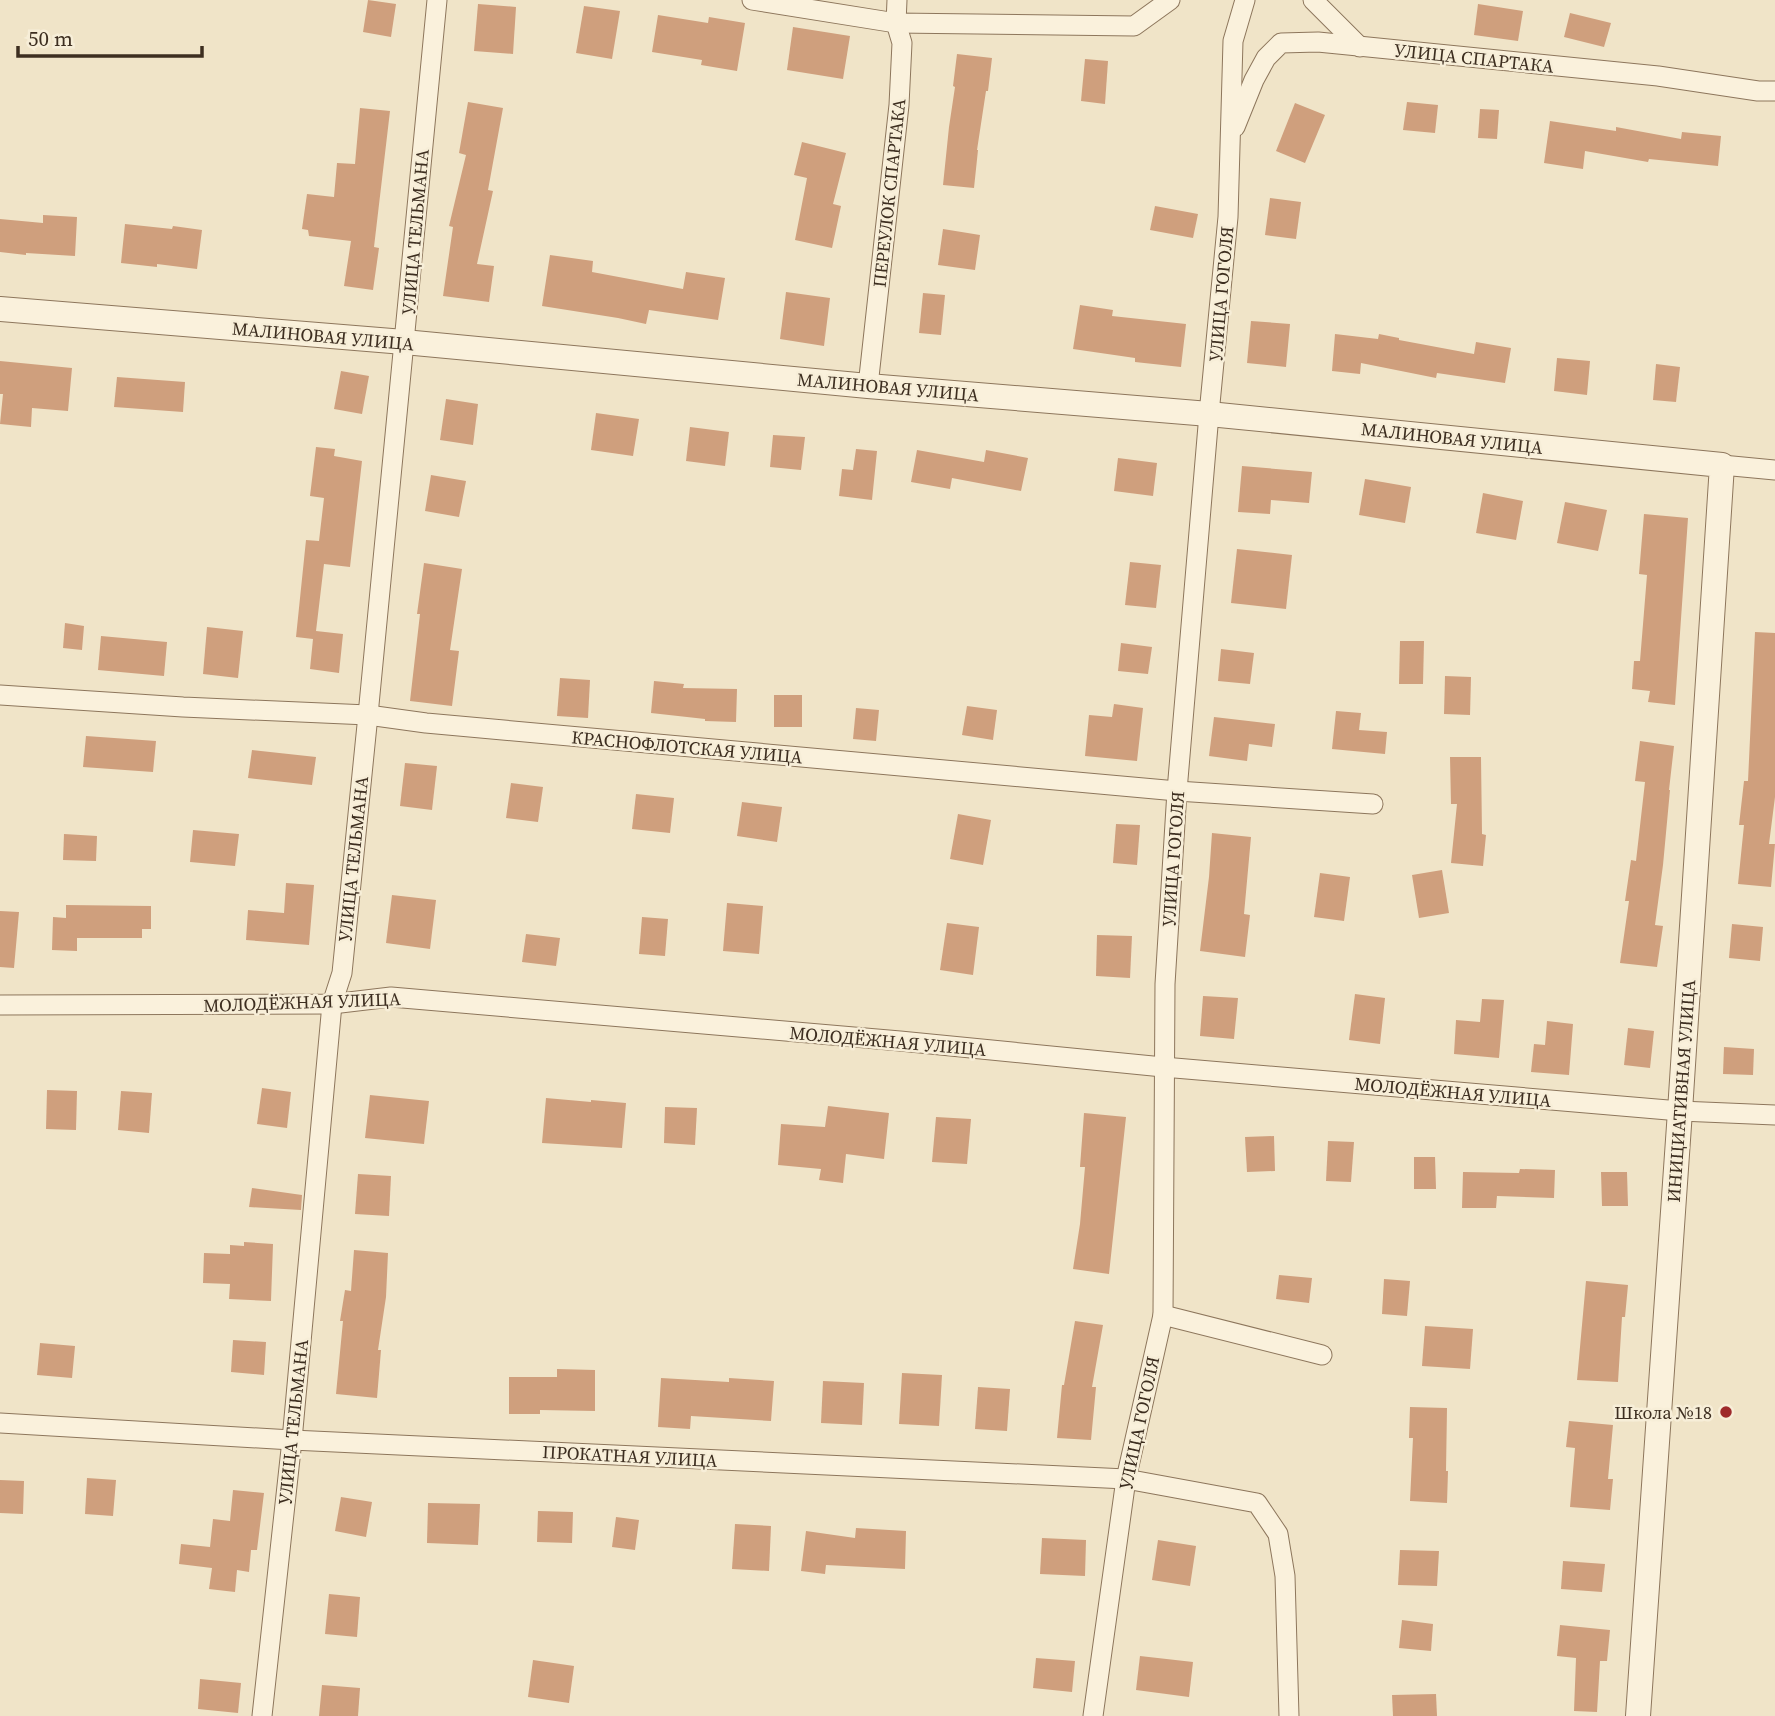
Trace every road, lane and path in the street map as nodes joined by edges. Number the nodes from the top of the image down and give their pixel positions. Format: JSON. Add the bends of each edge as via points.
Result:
{"nodes":[{"id":1,"x":437,"y":0,"type":"edge"},
{"id":2,"x":752,"y":0,"type":"edge"},
{"id":3,"x":897,"y":0,"type":"edge"},
{"id":4,"x":1170,"y":0,"type":"edge"},
{"id":5,"x":1245,"y":0,"type":"edge"},
{"id":6,"x":1313,"y":0,"type":"edge"},
{"id":7,"x":895,"y":23,"type":"junction"},
{"id":8,"x":1360,"y":47,"type":"junction"},
{"id":9,"x":1775,"y":91,"type":"edge"},
{"id":10,"x":1230,"y":139,"type":"junction"},
{"id":11,"x":0,"y":309,"type":"edge"},
{"id":12,"x":404,"y":342,"type":"junction"},
{"id":13,"x":868,"y":386,"type":"junction"},
{"id":14,"x":1209,"y":414,"type":"junction"},
{"id":15,"x":1722,"y":465,"type":"junction"},
{"id":16,"x":1775,"y":470,"type":"edge"},
{"id":17,"x":0,"y":695,"type":"edge"},
{"id":18,"x":368,"y":715,"type":"junction"},
{"id":19,"x":1177,"y":791,"type":"junction"},
{"id":20,"x":1373,"y":804,"type":"dead end"},
{"id":21,"x":332,"y":1004,"type":"junction"},
{"id":22,"x":0,"y":1005,"type":"edge"},
{"id":23,"x":1163,"y":1068,"type":"junction"},
{"id":24,"x":1681,"y":1111,"type":"junction"},
{"id":25,"x":1775,"y":1115,"type":"edge"},
{"id":26,"x":1163,"y":1315,"type":"junction"},
{"id":27,"x":1322,"y":1355,"type":"dead end"},
{"id":28,"x":0,"y":1423,"type":"edge"},
{"id":29,"x":292,"y":1440,"type":"junction"},
{"id":30,"x":1126,"y":1479,"type":"junction"},
{"id":31,"x":262,"y":1716,"type":"edge"},
{"id":32,"x":1093,"y":1716,"type":"edge"},
{"id":33,"x":1289,"y":1716,"type":"edge"},
{"id":34,"x":1638,"y":1716,"type":"edge"}],
"edges":[{"from":1,"to":12,"type":"street","name":"УЛИЦА ТЕЛЬМАНА"},
{"from":2,"to":7,"type":"street"},
{"from":3,"to":7,"type":"street","name":"ПЕРЕУЛОК СПАРТАКА"},
{"from":4,"to":7,"type":"street","via":[[1134,26]]},
{"from":5,"to":10,"type":"street","name":"УЛИЦА ГОГОЛЯ","via":[[1233,41]]},
{"from":6,"to":8,"type":"street"},
{"from":7,"to":13,"type":"street","name":"ПЕРЕУЛОК СПАРТАКА","via":[[902,43],[899,104]]},
{"from":8,"to":9,"type":"street","name":"УЛИЦА СПАРТАКА","via":[[1658,75]]},
{"from":8,"to":10,"type":"street","name":"УЛИЦА СПАРТАКА","via":[[1281,43],[1254,80]]},
{"from":10,"to":14,"type":"street","name":"УЛИЦА ГОГОЛЯ","via":[[1228,217]]},
{"from":11,"to":12,"type":"street","name":"МАЛИНОВАЯ УЛИЦА"},
{"from":12,"to":13,"type":"street","name":"МАЛИНОВАЯ УЛИЦА"},
{"from":12,"to":18,"type":"street","name":"УЛИЦА ТЕЛЬМАНА"},
{"from":13,"to":14,"type":"street","name":"МАЛИНОВАЯ УЛИЦА"},
{"from":14,"to":15,"type":"street","name":"МАЛИНОВАЯ УЛИЦА"},
{"from":14,"to":19,"type":"street","name":"УЛИЦА ГОГОЛЯ"},
{"from":15,"to":16,"type":"street","name":"МАЛИНОВАЯ УЛИЦА"},
{"from":15,"to":24,"type":"street","name":"ИНИЦИАТИВНАЯ УЛИЦА"},
{"from":17,"to":18,"type":"street","name":"КРАСНОФЛОТСКАЯ УЛИЦА"},
{"from":18,"to":19,"type":"street","name":"КРАСНОФЛОТСКАЯ УЛИЦА"},
{"from":18,"to":21,"type":"street","name":"УЛИЦА ТЕЛЬМАНА","via":[[342,973]]},
{"from":19,"to":20,"type":"street","name":"КРАСНОФЛОТСКАЯ УЛИЦА"},
{"from":19,"to":23,"type":"street","name":"УЛИЦА ГОГОЛЯ"},
{"from":21,"to":22,"type":"street","name":"МОЛОДЁЖНАЯ УЛИЦА"},
{"from":21,"to":23,"type":"street","name":"МОЛОДЁЖНАЯ УЛИЦА","via":[[391,997]]},
{"from":21,"to":29,"type":"street","name":"УЛИЦА ТЕЛЬМАНА"},
{"from":23,"to":24,"type":"street","name":"МОЛОДЁЖНАЯ УЛИЦА"},
{"from":23,"to":26,"type":"street","name":"УЛИЦА ГОГОЛЯ"},
{"from":24,"to":25,"type":"street","name":"МОЛОДЁЖНАЯ УЛИЦА"},
{"from":24,"to":34,"type":"street","name":"ИНИЦИАТИВНАЯ УЛИЦА"},
{"from":26,"to":27,"type":"street"},
{"from":26,"to":30,"type":"street","name":"УЛИЦА ГОГОЛЯ"},
{"from":28,"to":29,"type":"street","name":"ПРОКАТНАЯ УЛИЦА"},
{"from":29,"to":30,"type":"street","name":"ПРОКАТНАЯ УЛИЦА"},
{"from":29,"to":31,"type":"street","name":"УЛИЦА ТЕЛЬМАНА"},
{"from":30,"to":32,"type":"street","name":"УЛИЦА ГОГОЛЯ"},
{"from":30,"to":33,"type":"street","name":"ПРОКАТНАЯ УЛИЦА","via":[[1257,1503],[1278,1534],[1285,1576]]}]}
